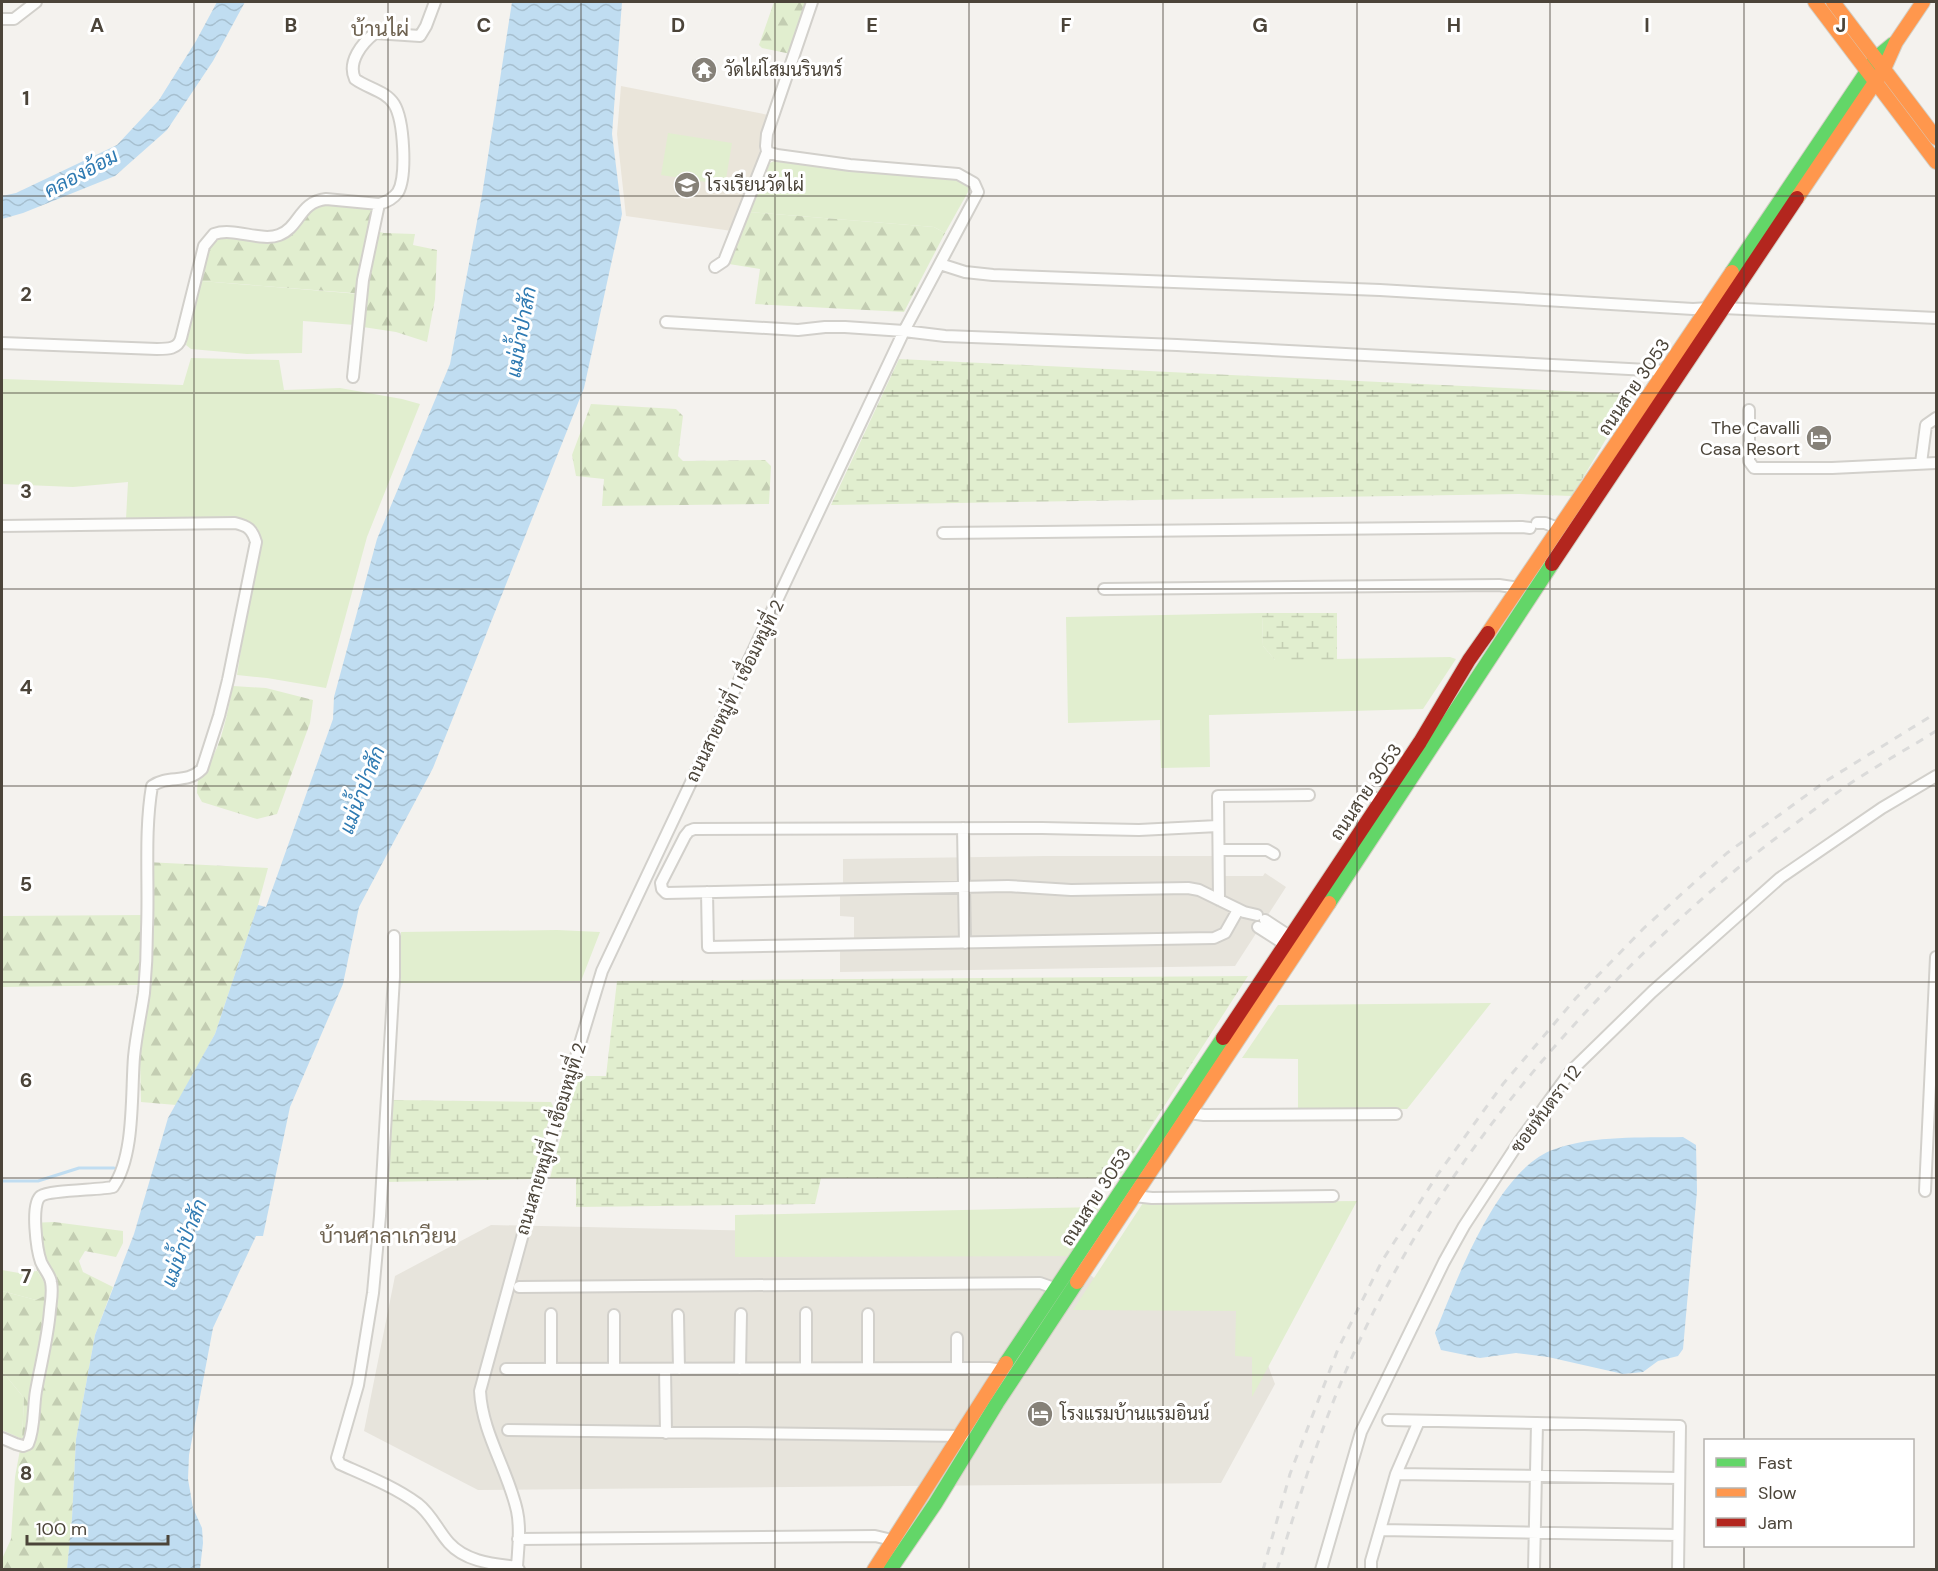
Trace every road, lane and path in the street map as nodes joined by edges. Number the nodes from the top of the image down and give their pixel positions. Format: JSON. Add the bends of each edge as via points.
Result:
{"nodes":[{"id":1,"x":36,"y":2,"type":"edge"},
{"id":2,"x":435,"y":2,"type":"edge"},
{"id":3,"x":812,"y":2,"type":"edge"},
{"id":4,"x":1815,"y":2,"type":"edge"},
{"id":5,"x":1833,"y":2,"type":"edge"},
{"id":6,"x":1923,"y":2,"type":"edge"},
{"id":7,"x":2,"y":19,"type":"edge"},
{"id":8,"x":1880,"y":63,"type":"junction"},
{"id":9,"x":1872,"y":76,"type":"junction"},
{"id":10,"x":1936,"y":138,"type":"edge"},
{"id":11,"x":767,"y":152,"type":"junction"},
{"id":12,"x":1936,"y":162,"type":"edge"},
{"id":13,"x":379,"y":204,"type":"junction"},
{"id":14,"x":940,"y":264,"type":"junction"},
{"id":15,"x":715,"y":267,"type":"dead end"},
{"id":16,"x":1716,"y":308,"type":"junction"},
{"id":17,"x":1936,"y":318,"type":"edge"},
{"id":18,"x":666,"y":322,"type":"dead end"},
{"id":19,"x":904,"y":331,"type":"junction"},
{"id":20,"x":2,"y":343,"type":"edge"},
{"id":21,"x":1666,"y":371,"type":"junction"},
{"id":22,"x":353,"y":377,"type":"dead end"},
{"id":23,"x":1749,"y":410,"type":"dead end"},
{"id":24,"x":1936,"y":418,"type":"edge"},
{"id":25,"x":1921,"y":463,"type":"junction"},
{"id":26,"x":1936,"y":463,"type":"edge"},
{"id":27,"x":2,"y":526,"type":"edge"},
{"id":28,"x":1559,"y":532,"type":"junction"},
{"id":29,"x":943,"y":533,"type":"dead end"},
{"id":30,"x":1519,"y":588,"type":"junction"},
{"id":31,"x":1104,"y":589,"type":"dead end"},
{"id":32,"x":1447,"y":696,"type":"junction"},
{"id":33,"x":1461,"y":704,"type":"junction"},
{"id":34,"x":1936,"y":776,"type":"edge"},
{"id":35,"x":1367,"y":794,"type":"dead end"},
{"id":36,"x":1309,"y":795,"type":"dead end"},
{"id":37,"x":1381,"y":801,"type":"junction"},
{"id":38,"x":1218,"y":826,"type":"junction"},
{"id":39,"x":963,"y":828,"type":"junction"},
{"id":40,"x":1218,"y":850,"type":"junction"},
{"id":41,"x":1274,"y":855,"type":"dead end"},
{"id":42,"x":964,"y":887,"type":"junction"},
{"id":43,"x":707,"y":892,"type":"junction"},
{"id":44,"x":1219,"y":900,"type":"junction"},
{"id":45,"x":1241,"y":911,"type":"junction"},
{"id":46,"x":394,"y":936,"type":"dead end"},
{"id":47,"x":1288,"y":941,"type":"junction"},
{"id":48,"x":965,"y":942,"type":"junction"},
{"id":49,"x":1936,"y":957,"type":"edge"},
{"id":50,"x":1189,"y":1113,"type":"junction"},
{"id":51,"x":1396,"y":1114,"type":"dead end"},
{"id":52,"x":1924,"y":1191,"type":"dead end"},
{"id":53,"x":1134,"y":1196,"type":"junction"},
{"id":54,"x":1333,"y":1196,"type":"dead end"},
{"id":55,"x":519,"y":1287,"type":"dead end"},
{"id":56,"x":1057,"y":1289,"type":"junction"},
{"id":57,"x":806,"y":1313,"type":"dead end"},
{"id":58,"x":551,"y":1314,"type":"dead end"},
{"id":59,"x":741,"y":1314,"type":"dead end"},
{"id":60,"x":868,"y":1314,"type":"dead end"},
{"id":61,"x":614,"y":1315,"type":"dead end"},
{"id":62,"x":678,"y":1315,"type":"dead end"},
{"id":63,"x":957,"y":1338,"type":"dead end"},
{"id":64,"x":740,"y":1368,"type":"junction"},
{"id":65,"x":806,"y":1368,"type":"junction"},
{"id":66,"x":868,"y":1368,"type":"junction"},
{"id":67,"x":957,"y":1368,"type":"junction"},
{"id":68,"x":506,"y":1369,"type":"dead end"},
{"id":69,"x":551,"y":1369,"type":"junction"},
{"id":70,"x":614,"y":1369,"type":"junction"},
{"id":71,"x":664,"y":1369,"type":"junction"},
{"id":72,"x":679,"y":1369,"type":"junction"},
{"id":73,"x":1002,"y":1370,"type":"junction"},
{"id":74,"x":1388,"y":1420,"type":"dead end"},
{"id":75,"x":1419,"y":1421,"type":"junction"},
{"id":76,"x":1537,"y":1423,"type":"junction"},
{"id":77,"x":508,"y":1430,"type":"dead end"},
{"id":78,"x":666,"y":1433,"type":"junction"},
{"id":79,"x":960,"y":1435,"type":"junction"},
{"id":80,"x":2,"y":1438,"type":"edge"},
{"id":81,"x":976,"y":1438,"type":"junction"},
{"id":82,"x":1396,"y":1474,"type":"junction"},
{"id":83,"x":1536,"y":1476,"type":"junction"},
{"id":84,"x":1680,"y":1478,"type":"junction"},
{"id":85,"x":1380,"y":1530,"type":"junction"},
{"id":86,"x":1535,"y":1533,"type":"junction"},
{"id":87,"x":1678,"y":1535,"type":"junction"},
{"id":88,"x":518,"y":1539,"type":"junction"},
{"id":89,"x":892,"y":1540,"type":"junction"},
{"id":90,"x":518,"y":1568,"type":"edge"},
{"id":91,"x":874,"y":1569,"type":"edge"},
{"id":92,"x":890,"y":1569,"type":"edge"},
{"id":93,"x":1322,"y":1569,"type":"edge"},
{"id":94,"x":1371,"y":1569,"type":"edge"},
{"id":95,"x":1534,"y":1569,"type":"edge"},
{"id":96,"x":1678,"y":1569,"type":"edge"}],
"edges":[{"from":1,"to":7,"type":"street","via":[[14,19]]},
{"from":2,"to":13,"type":"street","via":[[420,36],[375,33],[360,48],[353,66],[355,79],[393,102],[400,117],[401,185],[393,197]]},
{"from":3,"to":11,"type":"street","via":[[767,134]]},
{"from":4,"to":9,"type":"main road"},
{"from":5,"to":8,"type":"main road"},
{"from":6,"to":8,"type":"main road","name":"ถนนสาย 3053"},
{"from":8,"to":9,"type":"main road","name":"ถนนสาย 3053"},
{"from":8,"to":10,"type":"main road"},
{"from":9,"to":12,"type":"main road"},
{"from":9,"to":16,"type":"main road","name":"ถนนสาย 3053"},
{"from":11,"to":14,"type":"street","name":"ถนนสายหมู่ที่ 1 เชื่อมหมู่ที่ 2","via":[[850,165],[958,174],[974,183],[978,192]]},
{"from":11,"to":15,"type":"street","via":[[724,261]]},
{"from":13,"to":20,"type":"street","via":[[326,198],[307,206],[285,232],[275,236],[214,234],[204,246],[181,338],[175,347]]},
{"from":13,"to":22,"type":"street","via":[[363,280]]},
{"from":14,"to":16,"type":"street","via":[[993,275]]},
{"from":14,"to":19,"type":"street","name":"ถนนสายหมู่ที่ 1 เชื่อมหมู่ที่ 2"},
{"from":16,"to":17,"type":"street"},
{"from":16,"to":21,"type":"main road","name":"ถนนสาย 3053"},
{"from":16,"to":33,"type":"main road","name":"ถนนสาย 3053"},
{"from":18,"to":19,"type":"street","via":[[798,330],[825,327]]},
{"from":19,"to":21,"type":"street"},
{"from":19,"to":88,"type":"street","name":"ถนนสายหมู่ที่ 1 เชื่อมหมู่ที่ 2","via":[[602,971],[480,1390],[480,1405],[518,1514]]},
{"from":21,"to":28,"type":"main road","name":"ถนนสาย 3053"},
{"from":23,"to":25,"type":"street","via":[[1749,460],[1754,468]]},
{"from":24,"to":25,"type":"street","via":[[1926,425]]},
{"from":25,"to":26,"type":"street"},
{"from":27,"to":80,"type":"street","via":[[236,523],[253,531],[256,542],[228,680],[202,769],[195,776],[152,786],[144,991],[134,1056],[131,1126],[122,1168],[113,1187],[49,1193],[37,1200],[40,1260],[52,1288],[48,1331],[32,1436],[22,1446]]},
{"from":28,"to":29,"type":"street","via":[[1531,526]]},
{"from":28,"to":30,"type":"main road","name":"ถนนสาย 3053"},
{"from":30,"to":31,"type":"street","via":[[1499,585]]},
{"from":30,"to":32,"type":"main road","name":"ถนนสาย 3053"},
{"from":32,"to":33,"type":"main road"},
{"from":32,"to":37,"type":"main road","name":"ถนนสาย 3053"},
{"from":33,"to":50,"type":"main road","name":"ถนนสาย 3053"},
{"from":34,"to":93,"type":"street","name":"ซอยหันตรา 12","via":[[1780,878],[1652,992],[1571,1071],[1519,1142],[1444,1262],[1361,1432]]},
{"from":35,"to":37,"type":"street"},
{"from":36,"to":38,"type":"street","via":[[1218,796]]},
{"from":37,"to":47,"type":"main road","name":"ถนนสาย 3053"},
{"from":38,"to":39,"type":"street","via":[[1139,830]]},
{"from":38,"to":40,"type":"street"},
{"from":39,"to":42,"type":"street"},
{"from":39,"to":43,"type":"street","via":[[694,829],[685,836],[661,883],[662,889],[666,893]]},
{"from":40,"to":41,"type":"street","via":[[1267,850]]},
{"from":40,"to":44,"type":"street"},
{"from":42,"to":43,"type":"street"},
{"from":42,"to":44,"type":"street","via":[[1188,888]]},
{"from":42,"to":48,"type":"street"},
{"from":43,"to":48,"type":"street","via":[[708,947]]},
{"from":44,"to":45,"type":"street"},
{"from":45,"to":47,"type":"street","via":[[1254,913],[1258,921]]},
{"from":45,"to":48,"type":"street","via":[[1225,933],[1214,938]]},
{"from":46,"to":90,"type":"street","via":[[376,1273],[358,1385],[337,1458],[340,1464],[401,1492],[420,1506],[462,1554]]},
{"from":47,"to":56,"type":"main road","name":"ถนนสาย 3053"},
{"from":49,"to":52,"type":"street"},
{"from":50,"to":51,"type":"street"},
{"from":50,"to":53,"type":"main road","name":"ถนนสาย 3053"},
{"from":53,"to":54,"type":"street"},
{"from":53,"to":81,"type":"main road","name":"ถนนสาย 3053"},
{"from":55,"to":56,"type":"street","via":[[1040,1283]]},
{"from":56,"to":73,"type":"main road","name":"ถนนสาย 3053"},
{"from":57,"to":65,"type":"street"},
{"from":58,"to":69,"type":"street"},
{"from":59,"to":64,"type":"street"},
{"from":60,"to":66,"type":"street"},
{"from":61,"to":70,"type":"street"},
{"from":62,"to":72,"type":"street"},
{"from":63,"to":67,"type":"street"},
{"from":64,"to":65,"type":"street"},
{"from":64,"to":72,"type":"street"},
{"from":65,"to":66,"type":"street"},
{"from":66,"to":67,"type":"street"},
{"from":67,"to":73,"type":"street"},
{"from":68,"to":69,"type":"street"},
{"from":69,"to":70,"type":"street"},
{"from":70,"to":71,"type":"street"},
{"from":71,"to":72,"type":"street"},
{"from":71,"to":78,"type":"street"},
{"from":73,"to":79,"type":"main road","name":"ถนนสาย 3053"},
{"from":74,"to":75,"type":"street"},
{"from":75,"to":76,"type":"street"},
{"from":75,"to":82,"type":"street"},
{"from":76,"to":83,"type":"street"},
{"from":76,"to":84,"type":"street","via":[[1680,1426]]},
{"from":77,"to":78,"type":"street"},
{"from":78,"to":79,"type":"street"},
{"from":79,"to":81,"type":"street"},
{"from":79,"to":89,"type":"main road","name":"ถนนสาย 3053"},
{"from":81,"to":92,"type":"main road","name":"ถนนสาย 3053"},
{"from":82,"to":83,"type":"street"},
{"from":82,"to":85,"type":"street"},
{"from":83,"to":84,"type":"street"},
{"from":83,"to":86,"type":"street"},
{"from":84,"to":87,"type":"street"},
{"from":85,"to":86,"type":"street"},
{"from":85,"to":94,"type":"street"},
{"from":86,"to":87,"type":"street"},
{"from":86,"to":95,"type":"street"},
{"from":87,"to":96,"type":"street"},
{"from":88,"to":89,"type":"street","via":[[875,1536]]},
{"from":88,"to":90,"type":"street","name":"ถนนสายหมู่ที่ 1 เชื่อมหมู่ที่ 2"},
{"from":89,"to":91,"type":"main road","name":"ถนนสาย 3053"}]}
